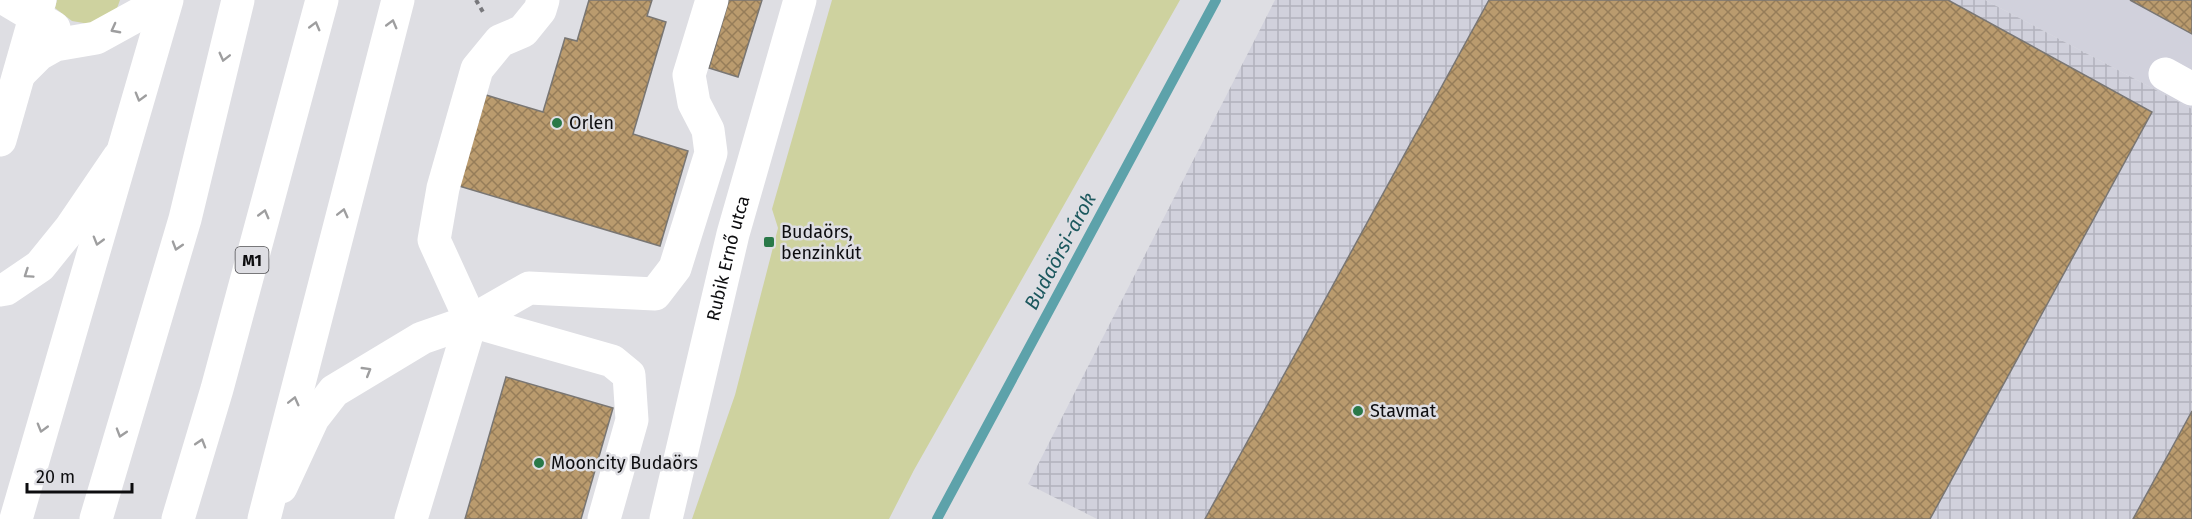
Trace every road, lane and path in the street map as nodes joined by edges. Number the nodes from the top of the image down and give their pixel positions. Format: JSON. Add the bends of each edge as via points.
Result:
{"nodes":[{"id":1,"x":7,"y":0,"type":"edge"},
{"id":2,"x":166,"y":0,"type":"edge"},
{"id":3,"x":238,"y":0,"type":"edge"},
{"id":4,"x":322,"y":0,"type":"edge"},
{"id":5,"x":398,"y":0,"type":"edge"},
{"id":6,"x":543,"y":0,"type":"edge"},
{"id":7,"x":712,"y":0,"type":"edge"},
{"id":8,"x":800,"y":0,"type":"edge"},
{"id":9,"x":38,"y":8,"type":"edge"},
{"id":10,"x":82,"y":42,"type":"junction"},
{"id":11,"x":20,"y":73,"type":"junction"},
{"id":12,"x":0,"y":140,"type":"edge"},
{"id":13,"x":126,"y":145,"type":"junction"},
{"id":14,"x":0,"y":290,"type":"edge"},
{"id":15,"x":471,"y":321,"type":"junction"},
{"id":16,"x":16,"y":519,"type":"edge"},
{"id":17,"x":96,"y":519,"type":"edge"},
{"id":18,"x":178,"y":519,"type":"edge"},
{"id":19,"x":265,"y":519,"type":"edge"},
{"id":20,"x":411,"y":519,"type":"edge"},
{"id":21,"x":604,"y":519,"type":"edge"},
{"id":22,"x":666,"y":519,"type":"edge"}],
"edges":[{"from":1,"to":9,"type":"main road"},
{"from":2,"to":10,"type":"main road","one_way":true,"via":[[115,29]]},
{"from":2,"to":13,"type":"main road","one_way":true},
{"from":3,"to":17,"type":"main road","one_way":true,"via":[[185,219]]},
{"from":18,"to":4,"type":"main road","number":"M1","one_way":true},
{"from":19,"to":5,"type":"main road","one_way":true},
{"from":6,"to":15,"type":"main road","via":[[523,31],[500,41],[477,69],[443,188],[434,240]]},
{"from":7,"to":15,"type":"main road","via":[[689,75],[694,103],[708,130],[711,153],[675,268],[655,294],[529,288]]},
{"from":8,"to":22,"type":"main road","name":"Rubik Ernő utca","via":[[733,234]]},
{"from":9,"to":10,"type":"main road"},
{"from":9,"to":11,"type":"main road"},
{"from":10,"to":11,"type":"main road","via":[[55,45]]},
{"from":11,"to":12,"type":"main road"},
{"from":13,"to":14,"type":"main road","one_way":true,"via":[[70,230],[39,266]]},
{"from":13,"to":16,"type":"main road","one_way":true},
{"from":19,"to":15,"type":"main road","one_way":true,"via":[[313,418],[333,392],[422,338]]},
{"from":15,"to":20,"type":"main road"},
{"from":15,"to":21,"type":"main road","via":[[612,361],[629,375],[632,420]]}]}
